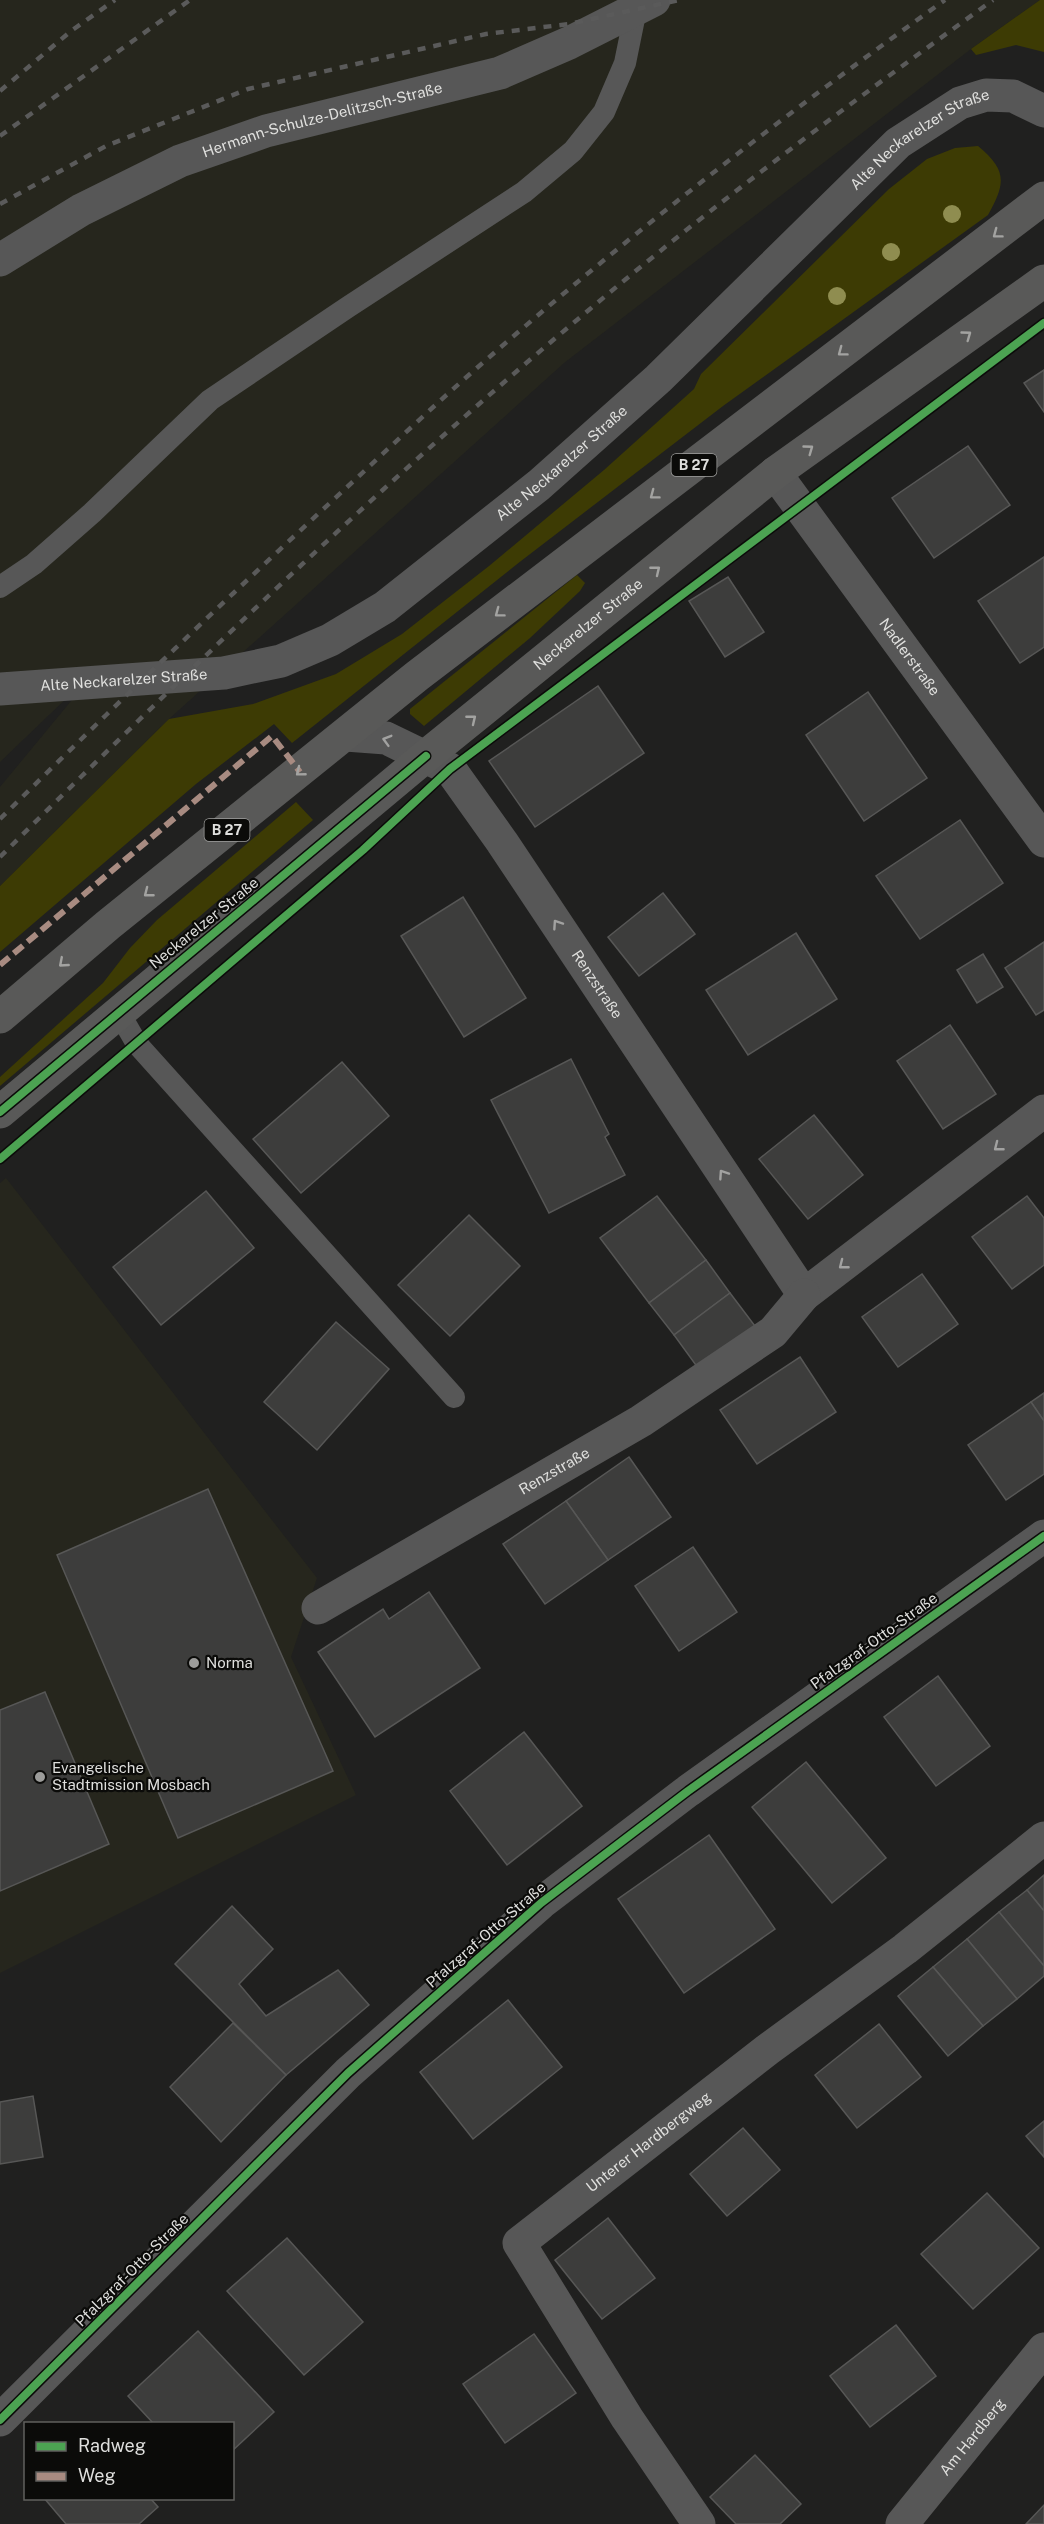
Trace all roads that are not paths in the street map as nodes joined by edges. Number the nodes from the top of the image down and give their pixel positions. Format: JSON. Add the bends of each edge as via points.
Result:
{"nodes":[{"id":1,"x":645,"y":5,"type":"edge"},
{"id":2,"x":1044,"y":111,"type":"edge"},
{"id":3,"x":1044,"y":198,"type":"edge"},
{"id":4,"x":0,"y":260,"type":"edge"},
{"id":5,"x":1044,"y":281,"type":"edge"},
{"id":6,"x":776,"y":472,"type":"junction"},
{"id":7,"x":0,"y":587,"type":"edge"},
{"id":8,"x":0,"y":689,"type":"edge"},
{"id":9,"x":346,"y":735,"type":"junction"},
{"id":10,"x":426,"y":756,"type":"junction"},
{"id":11,"x":1044,"y":842,"type":"edge"},
{"id":12,"x":117,"y":1011,"type":"junction"},
{"id":13,"x":0,"y":1017,"type":"edge"},
{"id":14,"x":1044,"y":1111,"type":"edge"},
{"id":15,"x":0,"y":1112,"type":"edge"},
{"id":16,"x":804,"y":1295,"type":"junction"},
{"id":17,"x":454,"y":1397,"type":"dead end"},
{"id":18,"x":1044,"y":1536,"type":"edge"},
{"id":19,"x":318,"y":1608,"type":"dead end"},
{"id":20,"x":1044,"y":1838,"type":"edge"},
{"id":21,"x":1044,"y":2349,"type":"edge"},
{"id":22,"x":0,"y":2420,"type":"edge"},
{"id":23,"x":699,"y":2524,"type":"edge"},
{"id":24,"x":902,"y":2524,"type":"edge"}],
"edges":[{"from":1,"to":4,"type":"street","name":"Hermann-Schulze-Delitzsch-Straße","via":[[500,73],[266,131],[180,161],[81,210]]},
{"from":1,"to":7,"type":"lane","via":[[604,112],[573,151],[524,192],[210,400],[42,557]]},
{"from":2,"to":8,"type":"street","name":"Alte Neckarelzer Straße","via":[[1013,96],[986,95],[960,103],[898,143],[658,379],[539,485],[385,607],[330,640],[281,661],[224,673]]},
{"from":3,"to":9,"type":"main road","number":"B 27","one_way":true,"via":[[417,676]]},
{"from":6,"to":5,"type":"main road","name":"Neckarelzer Straße","one_way":true},
{"from":10,"to":6,"type":"main road","name":"Neckarelzer Straße","one_way":true},
{"from":6,"to":11,"type":"street","name":"Nadlerstraße"},
{"from":10,"to":9,"type":"street","name":"Renzstraße","one_way":true,"via":[[386,738]]},
{"from":9,"to":13,"type":"main road","number":"B 27","one_way":true,"via":[[108,925]]},
{"from":10,"to":12,"type":"main road","name":"Neckarelzer Straße"},
{"from":16,"to":10,"type":"street","name":"Renzstraße","one_way":true,"via":[[496,833],[450,769]]},
{"from":12,"to":15,"type":"main road","name":"Neckarelzer Straße"},
{"from":12,"to":17,"type":"lane","via":[[137,1044]]},
{"from":14,"to":16,"type":"street","name":"Renzstraße","one_way":true},
{"from":16,"to":19,"type":"street","name":"Renzstraße","via":[[773,1332],[641,1421]]},
{"from":18,"to":22,"type":"street","name":"Pfalzgraf-Otto-Straße","via":[[688,1791],[541,1904],[348,2073]]},
{"from":20,"to":23,"type":"street","name":"Unterer Hardbergweg","via":[[519,2244],[627,2418]]},
{"from":21,"to":24,"type":"street","name":"Am Hardberg"}]}
